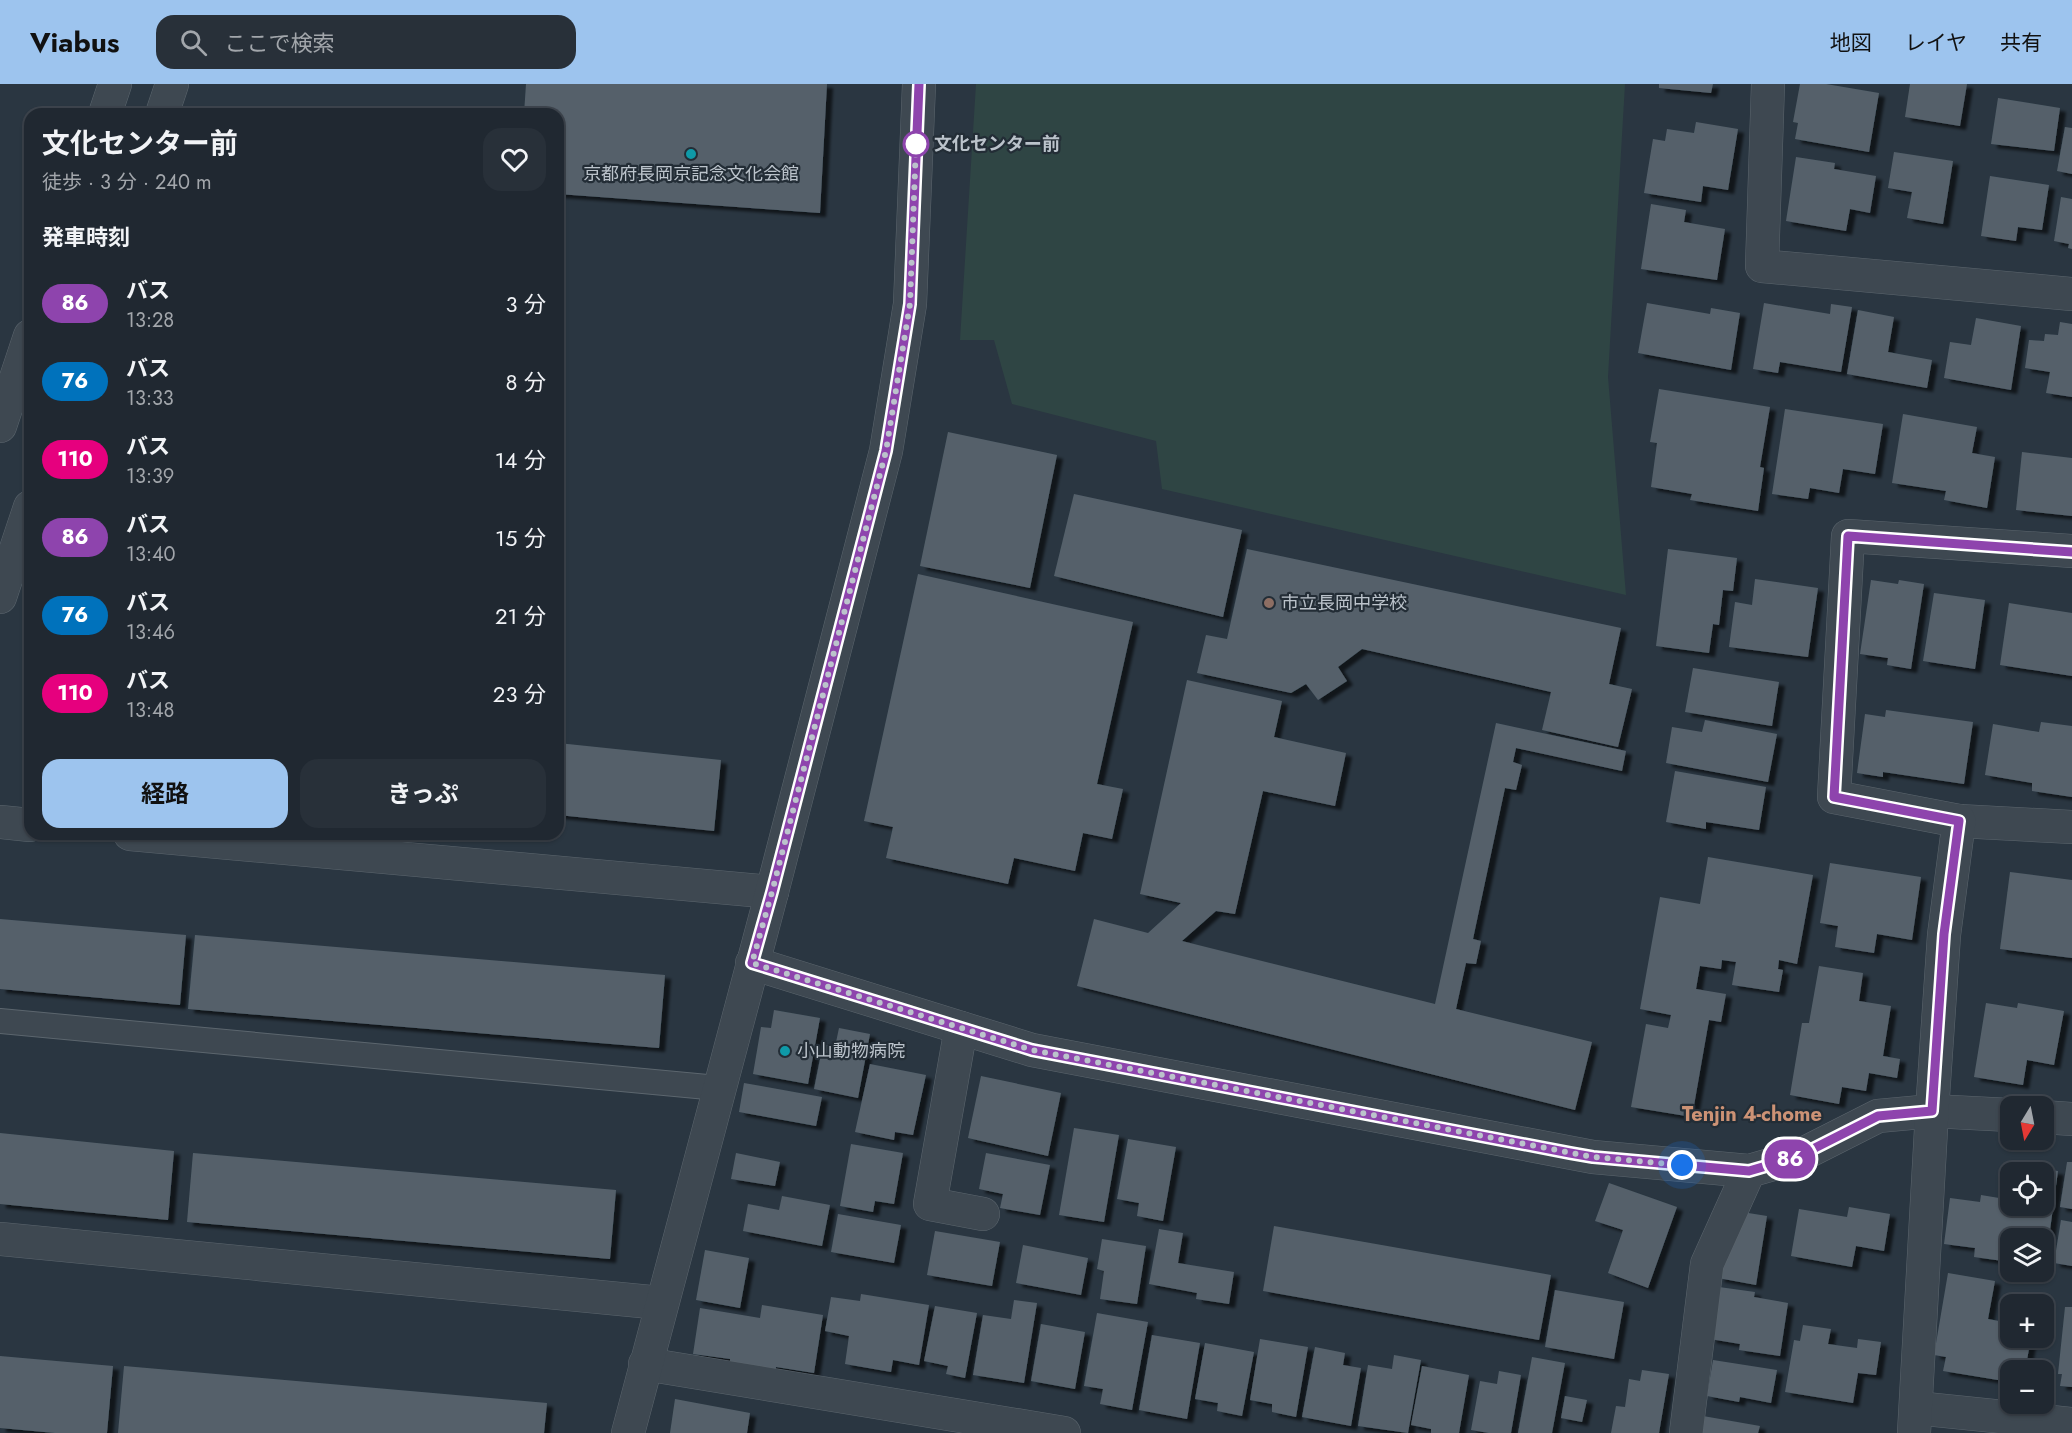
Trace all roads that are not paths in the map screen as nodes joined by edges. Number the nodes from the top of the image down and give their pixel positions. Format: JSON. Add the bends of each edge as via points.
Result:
{"nodes":[{"id":1,"x":115,"y":84,"type":"edge"},
{"id":2,"x":172,"y":84,"type":"edge"},
{"id":3,"x":919,"y":84,"type":"edge"},
{"id":4,"x":1768,"y":84,"type":"edge"},
{"id":5,"x":107,"y":108,"type":"edge"},
{"id":6,"x":164,"y":108,"type":"edge"},
{"id":7,"x":2072,"y":294,"type":"edge"},
{"id":8,"x":24,"y":354,"type":"edge"},
{"id":9,"x":0,"y":426,"type":"edge"},
{"id":10,"x":24,"y":525,"type":"edge"},
{"id":11,"x":2072,"y":552,"type":"edge"},
{"id":12,"x":0,"y":597,"type":"edge"},
{"id":13,"x":1959,"y":821,"type":"junction"},
{"id":14,"x":0,"y":822,"type":"edge"},
{"id":15,"x":24,"y":824,"type":"edge"},
{"id":16,"x":2072,"y":827,"type":"edge"},
{"id":17,"x":196,"y":840,"type":"edge"},
{"id":18,"x":772,"y":892,"type":"junction"},
{"id":19,"x":752,"y":963,"type":"junction"},
{"id":20,"x":0,"y":1021,"type":"edge"},
{"id":21,"x":961,"y":1028,"type":"junction"},
{"id":22,"x":718,"y":1089,"type":"junction"},
{"id":23,"x":1932,"y":1111,"type":"junction"},
{"id":24,"x":2000,"y":1114,"type":"edge"},
{"id":25,"x":2054,"y":1118,"type":"edge"},
{"id":26,"x":2072,"y":1119,"type":"edge"},
{"id":27,"x":1749,"y":1171,"type":"junction"},
{"id":28,"x":983,"y":1214,"type":"dead end"},
{"id":29,"x":0,"y":1239,"type":"edge"},
{"id":30,"x":661,"y":1303,"type":"junction"},
{"id":31,"x":645,"y":1364,"type":"junction"},
{"id":32,"x":1915,"y":1420,"type":"edge"},
{"id":33,"x":2072,"y":1424,"type":"edge"},
{"id":34,"x":628,"y":1433,"type":"edge"},
{"id":35,"x":1064,"y":1433,"type":"edge"},
{"id":36,"x":1686,"y":1433,"type":"edge"}],
"edges":[{"from":1,"to":5,"type":"street"},
{"from":2,"to":6,"type":"street"},
{"from":3,"to":18,"type":"street","via":[[910,304],[886,451]]},
{"from":4,"to":7,"type":"street","via":[[1762,266]]},
{"from":8,"to":9,"type":"street"},
{"from":10,"to":12,"type":"street"},
{"from":11,"to":13,"type":"street","via":[[1848,536],[1834,797]]},
{"from":13,"to":16,"type":"street"},
{"from":13,"to":23,"type":"street","via":[[1944,934]]},
{"from":14,"to":15,"type":"street"},
{"from":17,"to":18,"type":"street"},
{"from":18,"to":19,"type":"street"},
{"from":19,"to":21,"type":"street"},
{"from":19,"to":22,"type":"street"},
{"from":20,"to":22,"type":"lane"},
{"from":21,"to":27,"type":"street","via":[[1032,1050],[1593,1157]]},
{"from":21,"to":28,"type":"street","via":[[930,1203]]},
{"from":22,"to":30,"type":"street"},
{"from":23,"to":24,"type":"street"},
{"from":23,"to":27,"type":"street","via":[[1878,1116],[1797,1157]]},
{"from":23,"to":32,"type":"street"},
{"from":25,"to":26,"type":"street"},
{"from":27,"to":36,"type":"street","via":[[1707,1264]]},
{"from":29,"to":30,"type":"street"},
{"from":30,"to":31,"type":"street"},
{"from":31,"to":34,"type":"street"},
{"from":31,"to":35,"type":"street"},
{"from":32,"to":33,"type":"street"}]}
